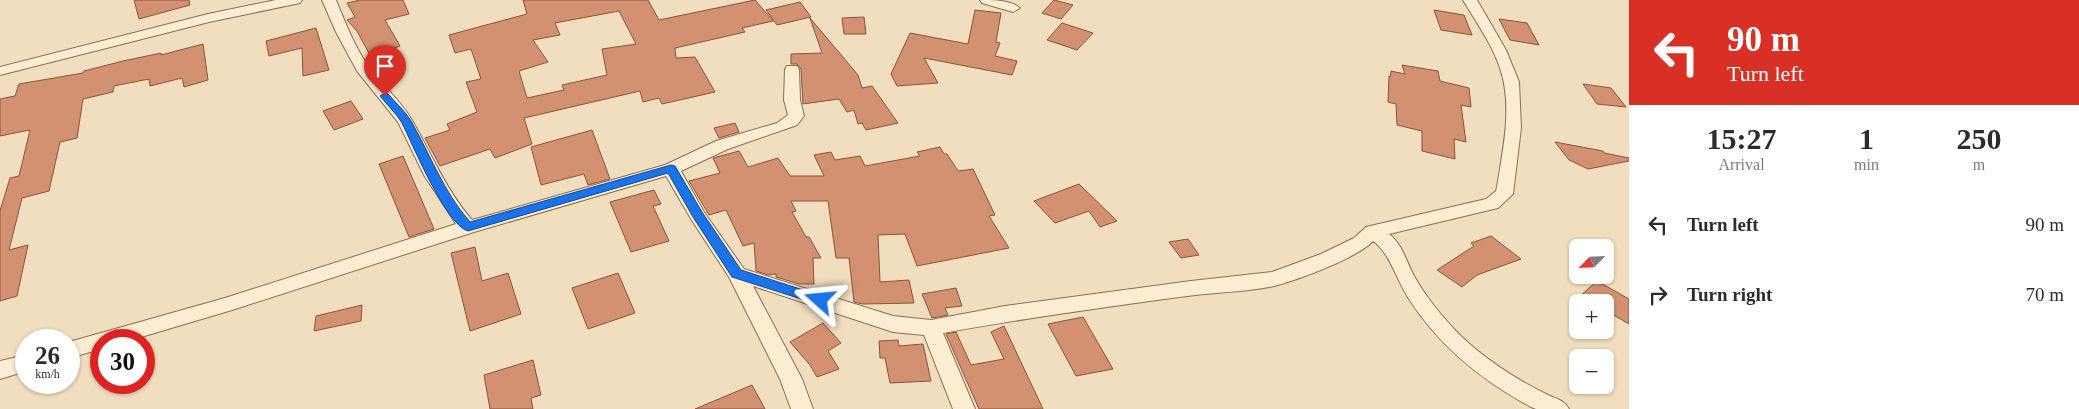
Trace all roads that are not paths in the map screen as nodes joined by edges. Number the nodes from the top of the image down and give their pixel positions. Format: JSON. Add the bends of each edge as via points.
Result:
{"nodes":[{"id":1,"x":295,"y":0,"type":"edge"},
{"id":2,"x":329,"y":0,"type":"edge"},
{"id":3,"x":986,"y":0,"type":"edge"},
{"id":4,"x":1470,"y":0,"type":"edge"},
{"id":5,"x":1013,"y":8,"type":"dead end"},
{"id":6,"x":792,"y":69,"type":"dead end"},
{"id":7,"x":0,"y":71,"type":"edge"},
{"id":8,"x":671,"y":169,"type":"junction"},
{"id":9,"x":468,"y":227,"type":"junction"},
{"id":10,"x":1372,"y":231,"type":"junction"},
{"id":11,"x":737,"y":274,"type":"junction"},
{"id":12,"x":931,"y":328,"type":"junction"},
{"id":13,"x":141,"y":329,"type":"edge"},
{"id":14,"x":15,"y":366,"type":"edge"},
{"id":15,"x":0,"y":370,"type":"edge"},
{"id":16,"x":802,"y":409,"type":"edge"},
{"id":17,"x":964,"y":409,"type":"edge"},
{"id":18,"x":1558,"y":409,"type":"edge"}],
"edges":[{"from":1,"to":7,"type":"street","via":[[208,18]]},
{"from":2,"to":9,"type":"street","via":[[364,71],[405,121],[432,175]]},
{"from":3,"to":5,"type":"street"},
{"from":4,"to":10,"type":"street","via":[[1508,69],[1513,96],[1513,127],[1504,194],[1492,204]]},
{"from":6,"to":8,"type":"street","via":[[792,100],[796,116],[791,122],[722,145]]},
{"from":8,"to":9,"type":"street"},
{"from":8,"to":11,"type":"street"},
{"from":9,"to":13,"type":"street"},
{"from":10,"to":12,"type":"street","via":[[1360,243],[1328,259],[1274,279],[1005,314]]},
{"from":10,"to":18,"type":"street","via":[[1395,251],[1421,303],[1445,332],[1513,388]]},
{"from":11,"to":12,"type":"street","via":[[893,324]]},
{"from":11,"to":16,"type":"street","via":[[791,379]]},
{"from":12,"to":17,"type":"street"},
{"from":14,"to":15,"type":"street"}]}
